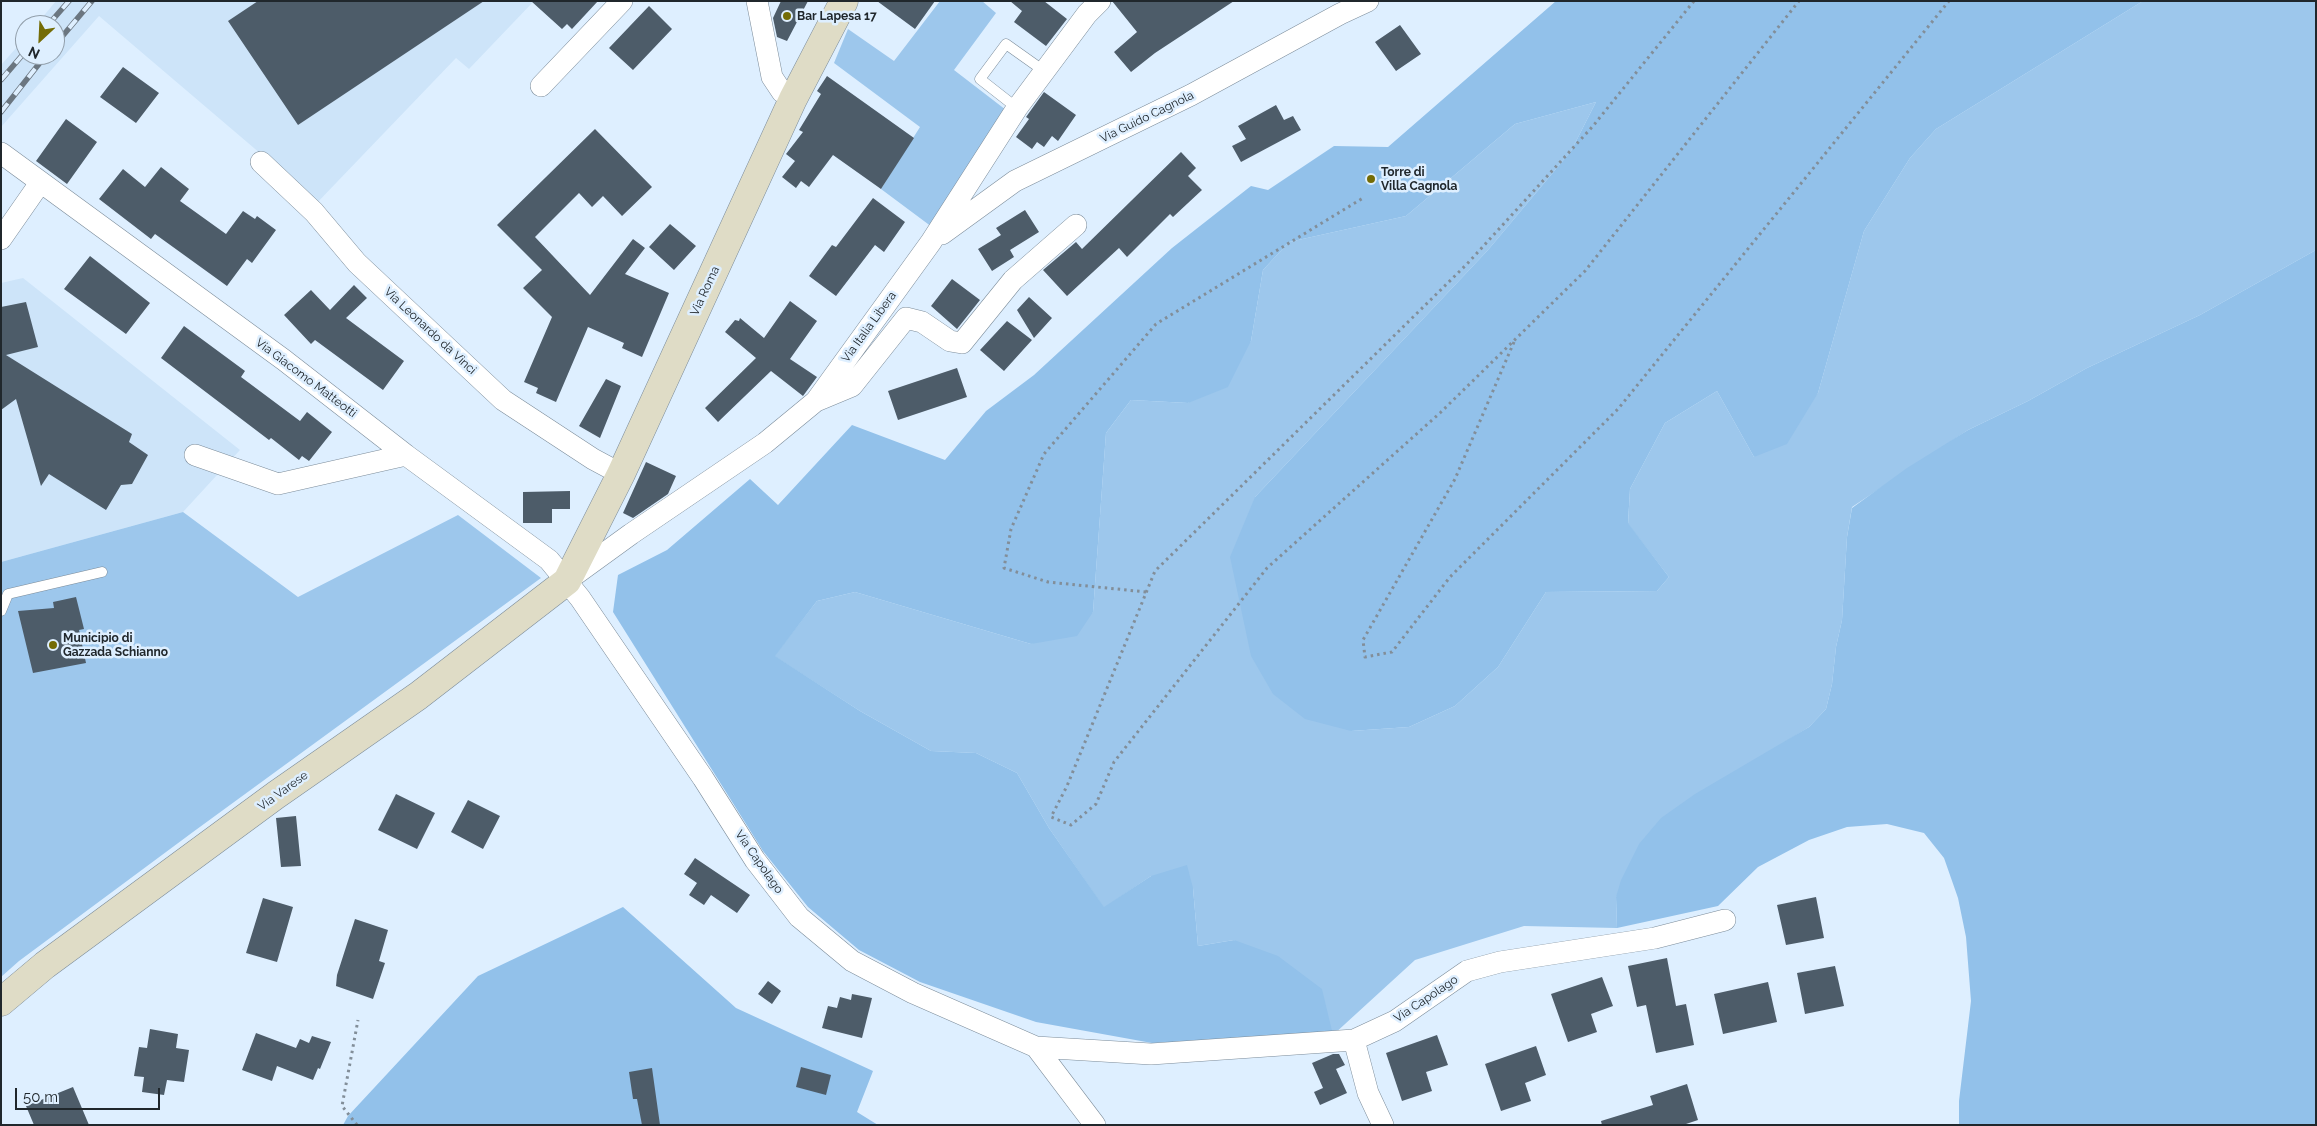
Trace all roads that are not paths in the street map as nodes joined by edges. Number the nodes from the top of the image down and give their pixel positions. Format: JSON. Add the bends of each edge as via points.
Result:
{"nodes":[{"id":1,"x":622,"y":1,"type":"edge"},
{"id":2,"x":757,"y":1,"type":"edge"},
{"id":3,"x":844,"y":1,"type":"edge"},
{"id":4,"x":1368,"y":1,"type":"edge"},
{"id":5,"x":1088,"y":5,"type":"edge"},
{"id":6,"x":1044,"y":71,"type":"junction"},
{"id":7,"x":541,"y":86,"type":"dead end"},
{"id":8,"x":793,"y":99,"type":"junction"},
{"id":9,"x":1017,"y":108,"type":"junction"},
{"id":10,"x":8,"y":158,"type":"edge"},
{"id":11,"x":261,"y":162,"type":"dead end"},
{"id":12,"x":40,"y":183,"type":"junction"},
{"id":13,"x":1076,"y":225,"type":"dead end"},
{"id":14,"x":1,"y":239,"type":"edge"},
{"id":15,"x":931,"y":242,"type":"junction"},
{"id":16,"x":816,"y":401,"type":"junction"},
{"id":17,"x":195,"y":455,"type":"dead end"},
{"id":18,"x":406,"y":455,"type":"junction"},
{"id":19,"x":621,"y":474,"type":"junction"},
{"id":20,"x":102,"y":572,"type":"dead end"},
{"id":21,"x":567,"y":580,"type":"junction"},
{"id":22,"x":1,"y":611,"type":"edge"},
{"id":23,"x":1725,"y":920,"type":"dead end"},
{"id":24,"x":1,"y":1002,"type":"edge"},
{"id":25,"x":1354,"y":1040,"type":"junction"},
{"id":26,"x":1036,"y":1048,"type":"junction"},
{"id":27,"x":1095,"y":1125,"type":"edge"},
{"id":28,"x":1383,"y":1125,"type":"edge"}],
"edges":[{"from":1,"to":7,"type":"street"},
{"from":2,"to":8,"type":"street","via":[[772,77],[782,92]]},
{"from":3,"to":8,"type":"main road","name":"Via Roma"},
{"from":4,"to":15,"type":"street","name":"Via Guido Cagnola","via":[[1191,95],[1015,181]]},
{"from":5,"to":6,"type":"street","name":"Via Italia Libera"},
{"from":6,"to":9,"type":"street","name":"Via Italia Libera"},
{"from":6,"to":9,"type":"lane","via":[[1006,44],[980,79]]},
{"from":8,"to":19,"type":"main road","name":"Via Roma"},
{"from":9,"to":15,"type":"street","name":"Via Italia Libera"},
{"from":10,"to":12,"type":"street","name":"Via Giacomo Matteotti"},
{"from":11,"to":19,"type":"street","name":"Via Leonardo da Vinci","via":[[314,212],[357,262],[503,400]]},
{"from":12,"to":14,"type":"street"},
{"from":12,"to":18,"type":"street","name":"Via Giacomo Matteotti","via":[[284,360]]},
{"from":13,"to":16,"type":"street","via":[[1013,280],[962,343],[950,341],[922,322],[906,318],[852,386]]},
{"from":15,"to":16,"type":"street","name":"Via Italia Libera"},
{"from":16,"to":21,"type":"street","name":"Via Italia Libera","via":[[765,443]]},
{"from":17,"to":18,"type":"street","via":[[278,484]]},
{"from":18,"to":21,"type":"street","name":"Via Giacomo Matteotti","via":[[549,560]]},
{"from":19,"to":21,"type":"main road","name":"Via Roma"},
{"from":20,"to":22,"type":"lane","via":[[8,594]]},
{"from":21,"to":24,"type":"main road","name":"Via Varese","via":[[418,696],[276,795],[45,965]]},
{"from":21,"to":26,"type":"street","name":"Via Capolago","via":[[703,778],[755,860],[799,916],[852,961],[913,993]]},
{"from":23,"to":25,"type":"street","name":"Via Capolago","via":[[1655,938],[1500,962],[1467,971],[1395,1021]]},
{"from":25,"to":26,"type":"street","name":"Via Capolago","via":[[1151,1054]]},
{"from":25,"to":28,"type":"street","via":[[1368,1093]]},
{"from":26,"to":27,"type":"street","name":"Via Capolago"}]}
